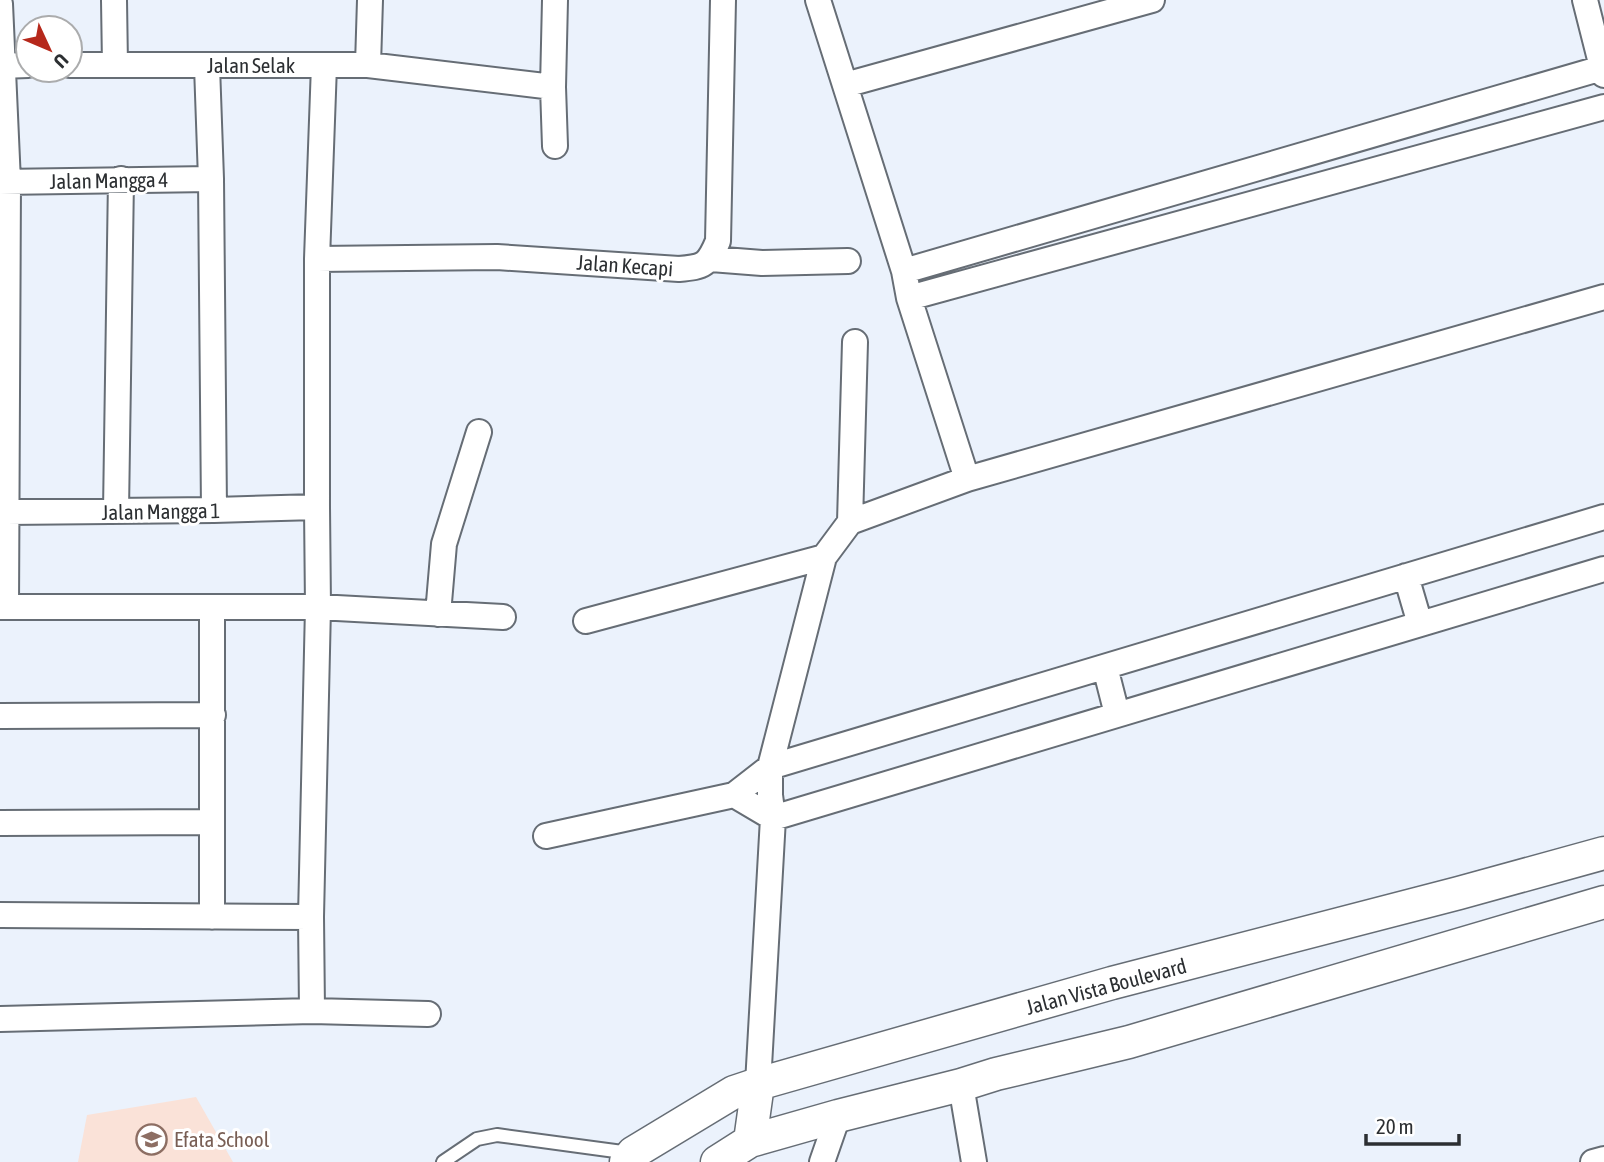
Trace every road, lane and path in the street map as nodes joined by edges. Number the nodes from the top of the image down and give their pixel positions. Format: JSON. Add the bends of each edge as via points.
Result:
{"nodes":[{"id":1,"x":114,"y":0,"type":"edge"},
{"id":2,"x":370,"y":0,"type":"edge"},
{"id":3,"x":555,"y":0,"type":"edge"},
{"id":4,"x":723,"y":0,"type":"edge"},
{"id":5,"x":818,"y":0,"type":"edge"},
{"id":6,"x":1152,"y":0,"type":"edge"},
{"id":7,"x":1585,"y":0,"type":"edge"},
{"id":8,"x":0,"y":4,"type":"edge"},
{"id":9,"x":1,"y":65,"type":"edge"},
{"id":10,"x":84,"y":65,"type":"edge"},
{"id":11,"x":115,"y":65,"type":"junction"},
{"id":12,"x":207,"y":65,"type":"junction"},
{"id":13,"x":324,"y":65,"type":"junction"},
{"id":14,"x":368,"y":65,"type":"junction"},
{"id":15,"x":1603,"y":71,"type":"edge"},
{"id":16,"x":845,"y":85,"type":"junction"},
{"id":17,"x":553,"y":87,"type":"junction"},
{"id":18,"x":1604,"y":107,"type":"edge"},
{"id":19,"x":555,"y":146,"type":"dead end"},
{"id":20,"x":121,"y":179,"type":"junction"},
{"id":21,"x":211,"y":179,"type":"junction"},
{"id":22,"x":4,"y":182,"type":"edge"},
{"id":23,"x":317,"y":259,"type":"junction"},
{"id":24,"x":711,"y":259,"type":"junction"},
{"id":25,"x":848,"y":261,"type":"dead end"},
{"id":26,"x":4,"y":268,"type":"edge"},
{"id":27,"x":904,"y":271,"type":"junction"},
{"id":28,"x":1604,"y":297,"type":"edge"},
{"id":29,"x":909,"y":298,"type":"junction"},
{"id":30,"x":855,"y":342,"type":"dead end"},
{"id":31,"x":479,"y":432,"type":"dead end"},
{"id":32,"x":967,"y":479,"type":"junction"},
{"id":33,"x":317,"y":507,"type":"junction"},
{"id":34,"x":214,"y":510,"type":"junction"},
{"id":35,"x":116,"y":511,"type":"junction"},
{"id":36,"x":6,"y":512,"type":"junction"},
{"id":37,"x":1604,"y":517,"type":"edge"},
{"id":38,"x":850,"y":522,"type":"junction"},
{"id":39,"x":824,"y":557,"type":"junction"},
{"id":40,"x":1604,"y":569,"type":"edge"},
{"id":41,"x":1406,"y":576,"type":"junction"},
{"id":42,"x":3,"y":607,"type":"edge"},
{"id":43,"x":212,"y":607,"type":"junction"},
{"id":44,"x":318,"y":607,"type":"junction"},
{"id":45,"x":438,"y":614,"type":"junction"},
{"id":46,"x":503,"y":617,"type":"dead end"},
{"id":47,"x":586,"y":621,"type":"dead end"},
{"id":48,"x":1420,"y":624,"type":"junction"},
{"id":49,"x":1105,"y":667,"type":"junction"},
{"id":50,"x":1117,"y":714,"type":"junction"},
{"id":51,"x":212,"y":715,"type":"junction"},
{"id":52,"x":0,"y":716,"type":"edge"},
{"id":53,"x":770,"y":767,"type":"junction"},
{"id":54,"x":734,"y":795,"type":"junction"},
{"id":55,"x":773,"y":818,"type":"junction"},
{"id":56,"x":212,"y":822,"type":"junction"},
{"id":57,"x":0,"y":823,"type":"edge"},
{"id":58,"x":546,"y":836,"type":"dead end"},
{"id":59,"x":1604,"y":853,"type":"edge"},
{"id":60,"x":1604,"y":902,"type":"edge"},
{"id":61,"x":0,"y":915,"type":"edge"},
{"id":62,"x":212,"y":917,"type":"junction"},
{"id":63,"x":311,"y":917,"type":"junction"},
{"id":64,"x":312,"y":1011,"type":"junction"},
{"id":65,"x":428,"y":1014,"type":"dead end"},
{"id":66,"x":0,"y":1019,"type":"edge"},
{"id":67,"x":758,"y":1084,"type":"junction"},
{"id":68,"x":961,"y":1085,"type":"junction"},
{"id":69,"x":838,"y":1116,"type":"junction"},
{"id":70,"x":750,"y":1141,"type":"junction"},
{"id":71,"x":635,"y":1159,"type":"edge"},
{"id":72,"x":1604,"y":1159,"type":"edge"},
{"id":73,"x":443,"y":1162,"type":"edge"},
{"id":74,"x":717,"y":1162,"type":"edge"},
{"id":75,"x":822,"y":1162,"type":"edge"},
{"id":76,"x":974,"y":1162,"type":"edge"},
{"id":77,"x":1593,"y":1162,"type":"edge"}],
"edges":[{"from":1,"to":11,"type":"street"},
{"from":2,"to":14,"type":"street"},
{"from":3,"to":17,"type":"street"},
{"from":4,"to":24,"type":"street","via":[[718,241]]},
{"from":5,"to":16,"type":"street"},
{"from":6,"to":16,"type":"street"},
{"from":7,"to":15,"type":"street"},
{"from":8,"to":9,"type":"street"},
{"from":9,"to":22,"type":"street"},
{"from":10,"to":11,"type":"street","name":"Jalan Selak"},
{"from":11,"to":12,"type":"street","name":"Jalan Selak"},
{"from":12,"to":13,"type":"street","name":"Jalan Selak"},
{"from":12,"to":21,"type":"street"},
{"from":13,"to":14,"type":"street","name":"Jalan Selak"},
{"from":13,"to":23,"type":"street"},
{"from":14,"to":17,"type":"street","name":"Jalan Selak"},
{"from":15,"to":27,"type":"street"},
{"from":16,"to":27,"type":"street"},
{"from":17,"to":19,"type":"street"},
{"from":18,"to":29,"type":"street"},
{"from":20,"to":21,"type":"street","name":"Jalan Mangga 4"},
{"from":20,"to":22,"type":"street","name":"Jalan Mangga 4"},
{"from":20,"to":35,"type":"street"},
{"from":21,"to":34,"type":"street"},
{"from":22,"to":26,"type":"street"},
{"from":23,"to":24,"type":"street","name":"Jalan Kecapi","via":[[497,257],[679,270],[697,268]]},
{"from":23,"to":33,"type":"street"},
{"from":24,"to":25,"type":"street"},
{"from":26,"to":36,"type":"street"},
{"from":27,"to":29,"type":"street"},
{"from":28,"to":32,"type":"street"},
{"from":29,"to":32,"type":"street"},
{"from":30,"to":38,"type":"street"},
{"from":31,"to":45,"type":"street","via":[[444,544]]},
{"from":32,"to":38,"type":"street"},
{"from":33,"to":34,"type":"street","name":"Jalan Mangga 1"},
{"from":33,"to":44,"type":"street"},
{"from":34,"to":35,"type":"street","name":"Jalan Mangga 1"},
{"from":35,"to":36,"type":"street","name":"Jalan Mangga 1"},
{"from":36,"to":42,"type":"street"},
{"from":37,"to":41,"type":"street"},
{"from":38,"to":39,"type":"street"},
{"from":39,"to":47,"type":"street"},
{"from":39,"to":53,"type":"street"},
{"from":40,"to":48,"type":"street"},
{"from":41,"to":48,"type":"street"},
{"from":41,"to":49,"type":"street"},
{"from":42,"to":43,"type":"street"},
{"from":43,"to":44,"type":"street"},
{"from":43,"to":51,"type":"street"},
{"from":44,"to":45,"type":"street"},
{"from":44,"to":63,"type":"street"},
{"from":45,"to":46,"type":"street"},
{"from":48,"to":50,"type":"street"},
{"from":49,"to":50,"type":"street"},
{"from":49,"to":53,"type":"street"},
{"from":50,"to":55,"type":"street"},
{"from":51,"to":52,"type":"street"},
{"from":51,"to":56,"type":"street"},
{"from":53,"to":54,"type":"street"},
{"from":53,"to":55,"type":"street"},
{"from":54,"to":55,"type":"street"},
{"from":54,"to":58,"type":"street"},
{"from":55,"to":67,"type":"street"},
{"from":56,"to":57,"type":"street"},
{"from":56,"to":62,"type":"street"},
{"from":59,"to":67,"type":"street","name":"Jalan Vista Boulevard","via":[[1112,983]]},
{"from":60,"to":68,"type":"street","via":[[1129,1042]]},
{"from":61,"to":62,"type":"street"},
{"from":62,"to":63,"type":"street"},
{"from":63,"to":64,"type":"street"},
{"from":64,"to":65,"type":"street"},
{"from":64,"to":66,"type":"street"},
{"from":67,"to":70,"type":"street"},
{"from":67,"to":71,"type":"street","name":"Jalan Vista Boulevard","via":[[734,1092]]},
{"from":68,"to":69,"type":"street"},
{"from":68,"to":76,"type":"street"},
{"from":69,"to":70,"type":"street"},
{"from":69,"to":75,"type":"street"},
{"from":70,"to":74,"type":"street"},
{"from":71,"to":73,"type":"lane","via":[[496,1135],[477,1139]]},
{"from":72,"to":77,"type":"street"}]}
